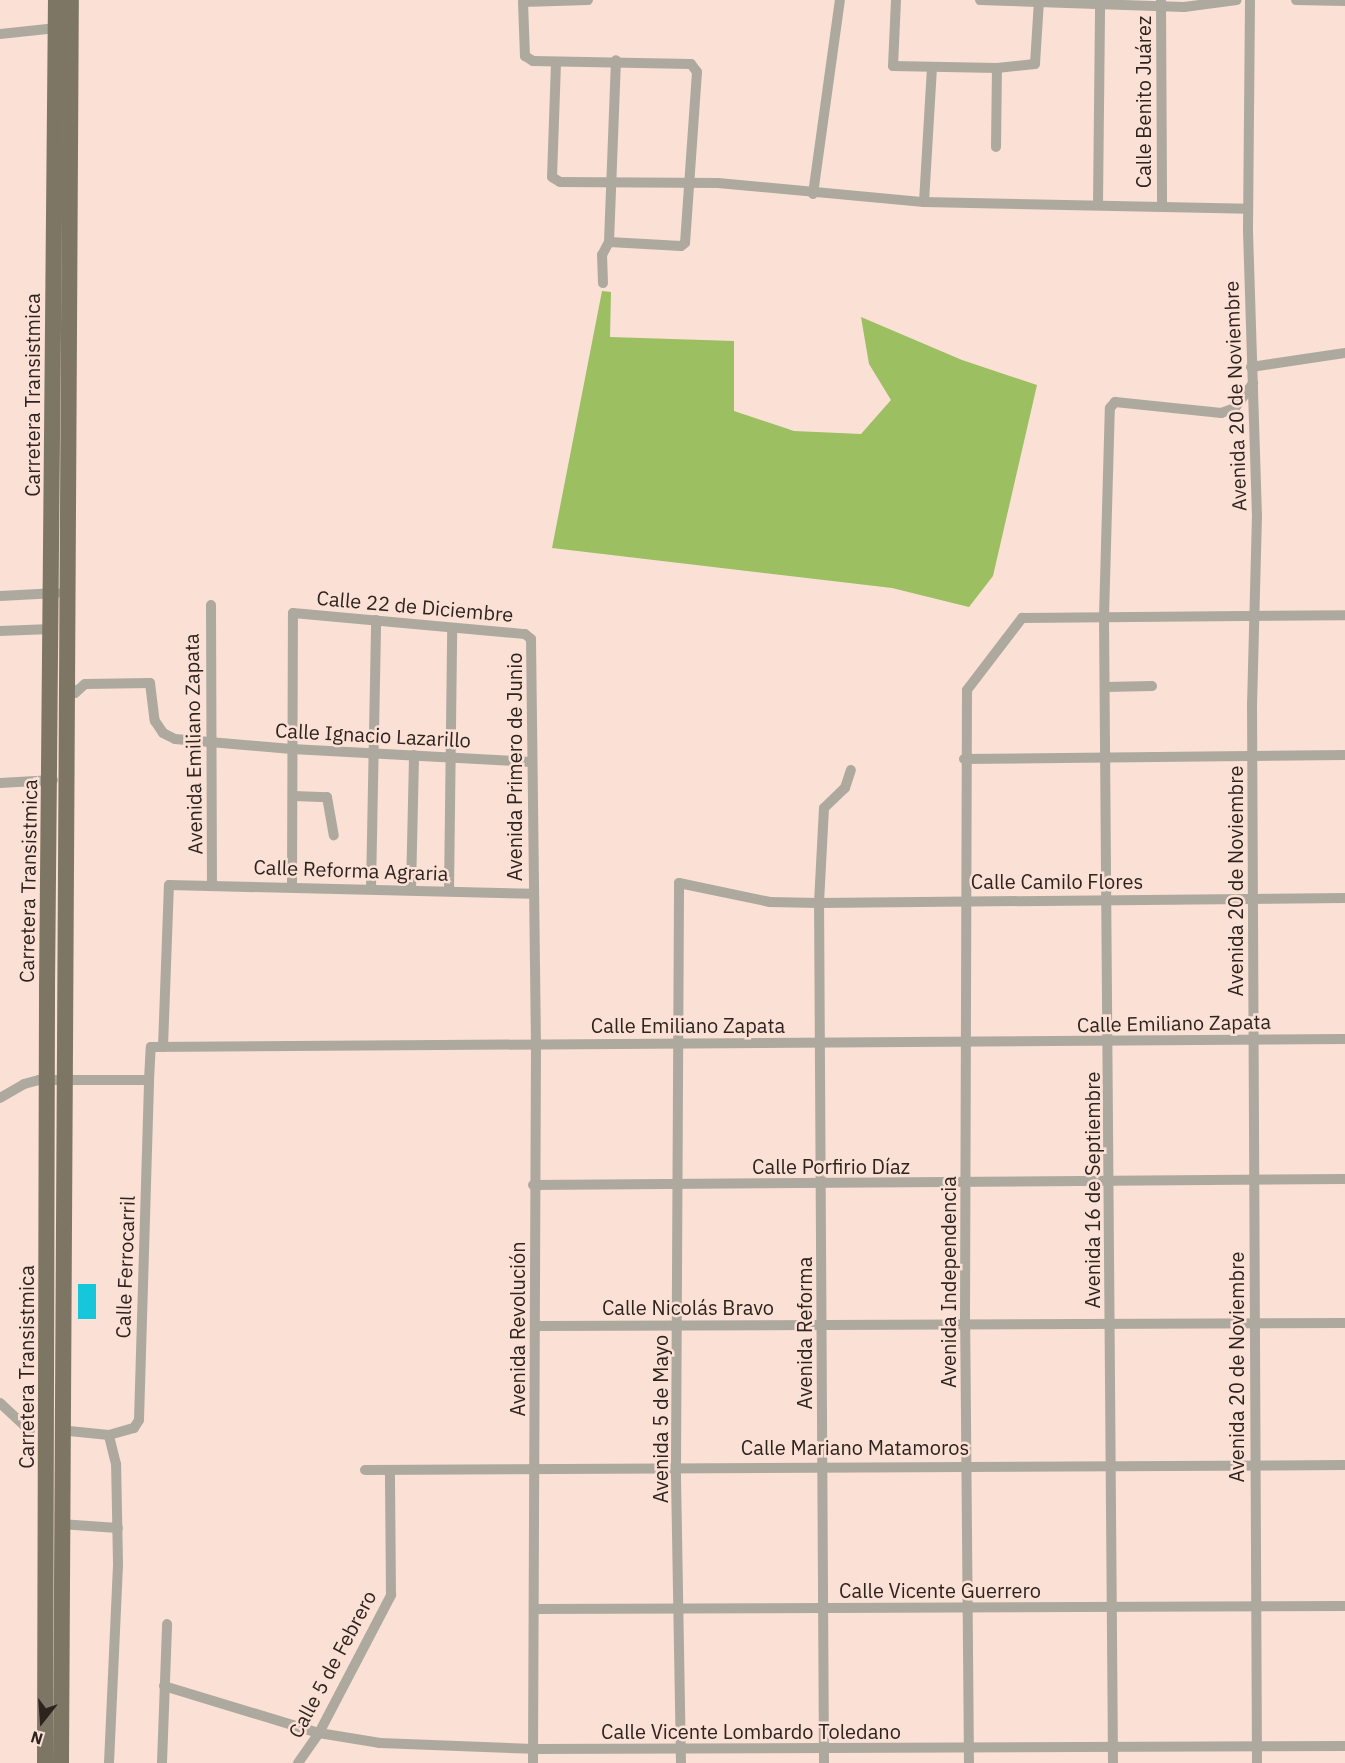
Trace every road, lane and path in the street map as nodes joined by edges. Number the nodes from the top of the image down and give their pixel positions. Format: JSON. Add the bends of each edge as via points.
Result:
{"nodes":[{"id":1,"x":56,"y":0,"type":"edge"},
{"id":2,"x":71,"y":0,"type":"edge"},
{"id":3,"x":580,"y":0,"type":"edge"},
{"id":4,"x":588,"y":0,"type":"edge"},
{"id":5,"x":840,"y":0,"type":"edge"},
{"id":6,"x":896,"y":0,"type":"edge"},
{"id":7,"x":980,"y":0,"type":"edge"},
{"id":8,"x":1039,"y":0,"type":"edge"},
{"id":9,"x":1237,"y":0,"type":"edge"},
{"id":10,"x":1250,"y":0,"type":"edge"},
{"id":11,"x":1296,"y":0,"type":"edge"},
{"id":12,"x":522,"y":1,"type":"edge"},
{"id":13,"x":1345,"y":1,"type":"edge"},
{"id":14,"x":1100,"y":2,"type":"edge"},
{"id":15,"x":1161,"y":3,"type":"edge"},
{"id":16,"x":57,"y":28,"type":"junction"},
{"id":17,"x":0,"y":34,"type":"edge"},
{"id":18,"x":616,"y":60,"type":"junction"},
{"id":19,"x":556,"y":63,"type":"junction"},
{"id":20,"x":932,"y":68,"type":"junction"},
{"id":21,"x":997,"y":68,"type":"junction"},
{"id":22,"x":996,"y":147,"type":"dead end"},
{"id":23,"x":691,"y":182,"type":"junction"},
{"id":24,"x":610,"y":183,"type":"junction"},
{"id":25,"x":813,"y":194,"type":"junction"},
{"id":26,"x":924,"y":202,"type":"junction"},
{"id":27,"x":1098,"y":204,"type":"junction"},
{"id":28,"x":1162,"y":205,"type":"junction"},
{"id":29,"x":1248,"y":208,"type":"junction"},
{"id":30,"x":609,"y":242,"type":"junction"},
{"id":31,"x":603,"y":283,"type":"dead end"},
{"id":32,"x":1345,"y":353,"type":"edge"},
{"id":33,"x":1251,"y":367,"type":"junction"},
{"id":34,"x":1253,"y":383,"type":"junction"},
{"id":35,"x":54,"y":593,"type":"junction"},
{"id":36,"x":0,"y":596,"type":"edge"},
{"id":37,"x":211,"y":605,"type":"dead end"},
{"id":38,"x":1345,"y":615,"type":"edge"},
{"id":39,"x":1104,"y":617,"type":"junction"},
{"id":40,"x":1252,"y":617,"type":"junction"},
{"id":41,"x":376,"y":620,"type":"junction"},
{"id":42,"x":452,"y":627,"type":"junction"},
{"id":43,"x":48,"y":629,"type":"junction"},
{"id":44,"x":0,"y":632,"type":"edge"},
{"id":45,"x":531,"y":639,"type":"joint"},
{"id":46,"x":66,"y":679,"type":"junction"},
{"id":47,"x":1152,"y":686,"type":"dead end"},
{"id":48,"x":1105,"y":687,"type":"junction"},
{"id":49,"x":213,"y":743,"type":"junction"},
{"id":50,"x":292,"y":749,"type":"junction"},
{"id":51,"x":373,"y":754,"type":"junction"},
{"id":52,"x":414,"y":755,"type":"junction"},
{"id":53,"x":1252,"y":755,"type":"junction"},
{"id":54,"x":1345,"y":755,"type":"edge"},
{"id":55,"x":453,"y":757,"type":"junction"},
{"id":56,"x":1108,"y":757,"type":"junction"},
{"id":57,"x":964,"y":759,"type":"junction"},
{"id":58,"x":532,"y":762,"type":"junction"},
{"id":59,"x":850,"y":770,"type":"dead end"},
{"id":60,"x":58,"y":780,"type":"junction"},
{"id":61,"x":0,"y":783,"type":"edge"},
{"id":62,"x":294,"y":796,"type":"junction"},
{"id":63,"x":334,"y":835,"type":"dead end"},
{"id":64,"x":212,"y":884,"type":"junction"},
{"id":65,"x":292,"y":885,"type":"junction"},
{"id":66,"x":371,"y":889,"type":"junction"},
{"id":67,"x":411,"y":890,"type":"junction"},
{"id":68,"x":449,"y":891,"type":"junction"},
{"id":69,"x":532,"y":894,"type":"junction"},
{"id":70,"x":1345,"y":898,"type":"edge"},
{"id":71,"x":966,"y":900,"type":"junction"},
{"id":72,"x":1109,"y":900,"type":"junction"},
{"id":73,"x":1254,"y":901,"type":"junction"},
{"id":74,"x":819,"y":903,"type":"junction"},
{"id":75,"x":677,"y":968,"type":"joint"},
{"id":76,"x":1345,"y":1039,"type":"edge"},
{"id":77,"x":1253,"y":1040,"type":"junction"},
{"id":78,"x":967,"y":1041,"type":"junction"},
{"id":79,"x":823,"y":1042,"type":"junction"},
{"id":80,"x":1109,"y":1042,"type":"junction"},
{"id":81,"x":536,"y":1044,"type":"junction"},
{"id":82,"x":678,"y":1044,"type":"junction"},
{"id":83,"x":163,"y":1047,"type":"junction"},
{"id":84,"x":55,"y":1079,"type":"junction"},
{"id":85,"x":149,"y":1080,"type":"junction"},
{"id":86,"x":0,"y":1098,"type":"edge"},
{"id":87,"x":1345,"y":1179,"type":"edge"},
{"id":88,"x":1252,"y":1181,"type":"junction"},
{"id":89,"x":1110,"y":1182,"type":"junction"},
{"id":90,"x":822,"y":1183,"type":"junction"},
{"id":91,"x":966,"y":1184,"type":"junction"},
{"id":92,"x":533,"y":1185,"type":"junction"},
{"id":93,"x":676,"y":1185,"type":"junction"},
{"id":94,"x":965,"y":1322,"type":"junction"},
{"id":95,"x":677,"y":1323,"type":"junction"},
{"id":96,"x":1345,"y":1323,"type":"edge"},
{"id":97,"x":1111,"y":1324,"type":"junction"},
{"id":98,"x":1252,"y":1325,"type":"junction"},
{"id":99,"x":536,"y":1326,"type":"junction"},
{"id":100,"x":822,"y":1326,"type":"junction"},
{"id":101,"x":0,"y":1403,"type":"edge"},
{"id":102,"x":30,"y":1431,"type":"dead end"},
{"id":103,"x":69,"y":1431,"type":"dead end"},
{"id":104,"x":109,"y":1435,"type":"junction"},
{"id":105,"x":967,"y":1464,"type":"junction"},
{"id":106,"x":1255,"y":1464,"type":"junction"},
{"id":107,"x":676,"y":1465,"type":"junction"},
{"id":108,"x":1345,"y":1465,"type":"edge"},
{"id":109,"x":821,"y":1466,"type":"junction"},
{"id":110,"x":1110,"y":1466,"type":"junction"},
{"id":111,"x":535,"y":1468,"type":"junction"},
{"id":112,"x":365,"y":1470,"type":"dead end"},
{"id":113,"x":390,"y":1472,"type":"junction"},
{"id":114,"x":60,"y":1524,"type":"junction"},
{"id":115,"x":118,"y":1528,"type":"junction"},
{"id":116,"x":1345,"y":1606,"type":"edge"},
{"id":117,"x":968,"y":1607,"type":"junction"},
{"id":118,"x":1256,"y":1607,"type":"junction"},
{"id":119,"x":824,"y":1608,"type":"junction"},
{"id":120,"x":1112,"y":1608,"type":"junction"},
{"id":121,"x":534,"y":1609,"type":"junction"},
{"id":122,"x":681,"y":1610,"type":"junction"},
{"id":123,"x":167,"y":1624,"type":"dead end"},
{"id":124,"x":164,"y":1686,"type":"junction"},
{"id":125,"x":319,"y":1733,"type":"junction"},
{"id":126,"x":1345,"y":1746,"type":"edge"},
{"id":127,"x":1113,"y":1748,"type":"junction"},
{"id":128,"x":1257,"y":1748,"type":"junction"},
{"id":129,"x":533,"y":1749,"type":"junction"},
{"id":130,"x":681,"y":1749,"type":"junction"},
{"id":131,"x":824,"y":1749,"type":"junction"},
{"id":132,"x":969,"y":1749,"type":"junction"},
{"id":133,"x":45,"y":1763,"type":"edge"},
{"id":134,"x":61,"y":1763,"type":"edge"},
{"id":135,"x":109,"y":1763,"type":"edge"},
{"id":136,"x":162,"y":1763,"type":"edge"},
{"id":137,"x":298,"y":1763,"type":"edge"},
{"id":138,"x":533,"y":1763,"type":"edge"},
{"id":139,"x":681,"y":1763,"type":"edge"},
{"id":140,"x":824,"y":1763,"type":"edge"},
{"id":141,"x":969,"y":1763,"type":"edge"},
{"id":142,"x":1113,"y":1763,"type":"edge"},
{"id":143,"x":1257,"y":1763,"type":"edge"}],
"edges":[{"from":1,"to":16,"type":"main road","name":"Carretera Transistmica"},
{"from":2,"to":35,"type":"main road","name":"Carretera Transistmica"},
{"from":3,"to":4,"type":"street"},
{"from":3,"to":12,"type":"street"},
{"from":5,"to":25,"type":"street"},
{"from":6,"to":20,"type":"street","via":[[893,66]]},
{"from":7,"to":8,"type":"street"},
{"from":8,"to":14,"type":"street"},
{"from":8,"to":21,"type":"street","via":[[1035,64]]},
{"from":9,"to":15,"type":"street"},
{"from":10,"to":29,"type":"street","name":"Avenida 20 de Noviembre"},
{"from":11,"to":13,"type":"street"},
{"from":12,"to":19,"type":"street","via":[[525,57]]},
{"from":14,"to":15,"type":"street"},
{"from":14,"to":27,"type":"street"},
{"from":15,"to":28,"type":"street","name":"Calle Benito Juárez"},
{"from":16,"to":17,"type":"street"},
{"from":16,"to":35,"type":"main road","name":"Carretera Transistmica"},
{"from":18,"to":19,"type":"street"},
{"from":18,"to":23,"type":"street","via":[[691,64],[697,72]]},
{"from":18,"to":24,"type":"street"},
{"from":19,"to":24,"type":"street","via":[[552,177],[560,182]]},
{"from":20,"to":21,"type":"street"},
{"from":20,"to":26,"type":"street"},
{"from":21,"to":22,"type":"street"},
{"from":23,"to":24,"type":"street"},
{"from":23,"to":25,"type":"street"},
{"from":23,"to":30,"type":"street","via":[[686,243],[681,246]]},
{"from":24,"to":30,"type":"street"},
{"from":25,"to":26,"type":"street"},
{"from":26,"to":27,"type":"street"},
{"from":27,"to":28,"type":"street"},
{"from":28,"to":29,"type":"street"},
{"from":29,"to":33,"type":"street","name":"Avenida 20 de Noviembre"},
{"from":30,"to":31,"type":"street","via":[[602,255]]},
{"from":32,"to":33,"type":"street"},
{"from":33,"to":34,"type":"street","name":"Avenida 20 de Noviembre"},
{"from":34,"to":39,"type":"street","name":"Avenida 16 de Septiembre","via":[[1235,408],[1221,413],[1115,402],[1110,408]]},
{"from":34,"to":40,"type":"street","name":"Avenida 20 de Noviembre","via":[[1257,515]]},
{"from":35,"to":36,"type":"street"},
{"from":35,"to":43,"type":"main road","name":"Carretera Transistmica"},
{"from":35,"to":46,"type":"main road","name":"Carretera Transistmica","via":[[61,618],[60,660]]},
{"from":37,"to":49,"type":"street","name":"Avenida Emiliano Zapata"},
{"from":38,"to":40,"type":"street"},
{"from":39,"to":40,"type":"street"},
{"from":39,"to":48,"type":"street","name":"Avenida 16 de Septiembre"},
{"from":39,"to":57,"type":"street","name":"Avenida Independencia","via":[[1022,618],[967,690]]},
{"from":40,"to":53,"type":"street","name":"Avenida 20 de Noviembre"},
{"from":41,"to":42,"type":"street","name":"Calle 22 de Diciembre"},
{"from":41,"to":50,"type":"street","name":"Calle 22 de Diciembre","via":[[293,613]]},
{"from":41,"to":51,"type":"street"},
{"from":42,"to":45,"type":"street","name":"Calle 22 de Diciembre","via":[[525,634]]},
{"from":42,"to":55,"type":"street"},
{"from":43,"to":44,"type":"street"},
{"from":43,"to":60,"type":"main road","name":"Carretera Transistmica"},
{"from":45,"to":58,"type":"street","name":"Avenida Primero de Junio"},
{"from":46,"to":49,"type":"street","name":"Calle Ignacio Lazarillo","via":[[75,693],[85,684],[150,683],[154,721],[163,733],[175,739]]},
{"from":46,"to":60,"type":"main road","name":"Carretera Transistmica"},
{"from":47,"to":48,"type":"street"},
{"from":48,"to":56,"type":"street","name":"Avenida 16 de Septiembre"},
{"from":49,"to":50,"type":"street","name":"Calle Ignacio Lazarillo"},
{"from":49,"to":64,"type":"street","name":"Avenida Emiliano Zapata"},
{"from":50,"to":51,"type":"street","name":"Calle Ignacio Lazarillo"},
{"from":50,"to":62,"type":"street"},
{"from":51,"to":52,"type":"street","name":"Calle Ignacio Lazarillo"},
{"from":51,"to":66,"type":"street"},
{"from":52,"to":55,"type":"street","name":"Calle Ignacio Lazarillo"},
{"from":52,"to":67,"type":"street"},
{"from":53,"to":54,"type":"street"},
{"from":53,"to":56,"type":"street"},
{"from":53,"to":73,"type":"street","name":"Avenida 20 de Noviembre"},
{"from":55,"to":58,"type":"street","name":"Calle Ignacio Lazarillo"},
{"from":55,"to":68,"type":"street"},
{"from":56,"to":57,"type":"street"},
{"from":56,"to":72,"type":"street","name":"Avenida 16 de Septiembre"},
{"from":57,"to":71,"type":"street","name":"Avenida Independencia"},
{"from":58,"to":69,"type":"street","name":"Avenida Primero de Junio"},
{"from":59,"to":74,"type":"street","name":"Avenida Reforma","via":[[845,788],[824,808]]},
{"from":60,"to":61,"type":"street"},
{"from":60,"to":84,"type":"main road","name":"Carretera Transistmica"},
{"from":60,"to":84,"type":"main road","name":"Carretera Transistmica","via":[[47,988],[51,996]]},
{"from":62,"to":63,"type":"street","via":[[327,797]]},
{"from":62,"to":65,"type":"street"},
{"from":64,"to":65,"type":"street","name":"Calle Reforma Agraria"},
{"from":64,"to":83,"type":"street","name":"Calle Reforma Agraria","via":[[169,885]]},
{"from":65,"to":66,"type":"street","name":"Calle Reforma Agraria"},
{"from":66,"to":67,"type":"street","name":"Calle Reforma Agraria"},
{"from":67,"to":68,"type":"street","name":"Calle Reforma Agraria"},
{"from":68,"to":69,"type":"street","name":"Calle Reforma Agraria"},
{"from":69,"to":81,"type":"street","name":"Avenida Revolución"},
{"from":70,"to":73,"type":"street","name":"Calle Camilo Flores"},
{"from":71,"to":72,"type":"street","name":"Calle Camilo Flores"},
{"from":71,"to":74,"type":"street","name":"Calle Camilo Flores"},
{"from":71,"to":78,"type":"street","name":"Avenida Independencia"},
{"from":72,"to":73,"type":"street","name":"Calle Camilo Flores"},
{"from":72,"to":80,"type":"street","name":"Avenida 16 de Septiembre"},
{"from":73,"to":77,"type":"street","name":"Avenida 20 de Noviembre"},
{"from":74,"to":75,"type":"street","name":"Calle Camilo Flores","via":[[770,902],[679,883]]},
{"from":74,"to":79,"type":"street","name":"Avenida Reforma"},
{"from":75,"to":82,"type":"street","name":"Avenida 5 de Mayo"},
{"from":76,"to":77,"type":"street","name":"Calle Emiliano Zapata"},
{"from":77,"to":80,"type":"street","name":"Calle Emiliano Zapata"},
{"from":77,"to":88,"type":"street","name":"Avenida 20 de Noviembre"},
{"from":78,"to":79,"type":"street","name":"Calle Emiliano Zapata"},
{"from":78,"to":80,"type":"street","name":"Calle Emiliano Zapata"},
{"from":78,"to":91,"type":"street","name":"Avenida Independencia"},
{"from":79,"to":82,"type":"street","name":"Calle Emiliano Zapata"},
{"from":79,"to":90,"type":"street","name":"Avenida Reforma"},
{"from":80,"to":89,"type":"street","name":"Avenida 16 de Septiembre"},
{"from":81,"to":82,"type":"street","name":"Calle Emiliano Zapata"},
{"from":81,"to":83,"type":"street","name":"Calle Emiliano Zapata"},
{"from":81,"to":92,"type":"street","name":"Avenida Revolución"},
{"from":82,"to":93,"type":"street","name":"Avenida 5 de Mayo"},
{"from":83,"to":85,"type":"street","via":[[150,1048]]},
{"from":84,"to":85,"type":"street"},
{"from":84,"to":86,"type":"street","via":[[24,1084]]},
{"from":84,"to":114,"type":"main road","name":"Carretera Transistmica","via":[[63,1159]]},
{"from":84,"to":133,"type":"main road","name":"Carretera Transistmica"},
{"from":85,"to":104,"type":"street","name":"Calle Ferrocarril","via":[[139,1420],[134,1428]]},
{"from":87,"to":88,"type":"street","name":"Calle Porfirio Díaz"},
{"from":88,"to":89,"type":"street","name":"Calle Porfirio Díaz"},
{"from":88,"to":98,"type":"street","name":"Avenida 20 de Noviembre"},
{"from":89,"to":91,"type":"street","name":"Calle Porfirio Díaz"},
{"from":89,"to":97,"type":"street","name":"Avenida 16 de Septiembre"},
{"from":90,"to":91,"type":"street","name":"Calle Porfirio Díaz"},
{"from":90,"to":93,"type":"street","name":"Calle Porfirio Díaz"},
{"from":90,"to":100,"type":"street","name":"Avenida Reforma"},
{"from":91,"to":94,"type":"street","name":"Avenida Independencia"},
{"from":92,"to":93,"type":"street","name":"Calle Porfirio Díaz"},
{"from":92,"to":99,"type":"street","name":"Avenida Revolución"},
{"from":93,"to":95,"type":"street","name":"Avenida 5 de Mayo"},
{"from":94,"to":97,"type":"street","name":"Calle Nicolás Bravo"},
{"from":94,"to":100,"type":"street","name":"Calle Nicolás Bravo"},
{"from":94,"to":105,"type":"street","name":"Avenida Independencia"},
{"from":95,"to":99,"type":"street","name":"Calle Nicolás Bravo"},
{"from":95,"to":100,"type":"street","name":"Calle Nicolás Bravo"},
{"from":95,"to":107,"type":"street","name":"Avenida 5 de Mayo"},
{"from":96,"to":98,"type":"street","name":"Calle Nicolás Bravo"},
{"from":97,"to":98,"type":"street","name":"Calle Nicolás Bravo"},
{"from":97,"to":110,"type":"street","name":"Avenida 16 de Septiembre"},
{"from":98,"to":106,"type":"street","name":"Avenida 20 de Noviembre"},
{"from":99,"to":111,"type":"street","name":"Avenida Revolución"},
{"from":100,"to":109,"type":"street","name":"Avenida Reforma"},
{"from":101,"to":102,"type":"street"},
{"from":103,"to":104,"type":"street","name":"Calle Ferrocarril"},
{"from":104,"to":115,"type":"street","via":[[115,1450]]},
{"from":105,"to":109,"type":"street","name":"Calle Mariano Matamoros"},
{"from":105,"to":110,"type":"street","name":"Calle Mariano Matamoros"},
{"from":105,"to":117,"type":"street","name":"Avenida Independencia"},
{"from":106,"to":108,"type":"street","name":"Calle Mariano Matamoros"},
{"from":106,"to":110,"type":"street","name":"Calle Mariano Matamoros"},
{"from":106,"to":118,"type":"street","name":"Avenida 20 de Noviembre"},
{"from":107,"to":109,"type":"street","name":"Calle Mariano Matamoros"},
{"from":107,"to":111,"type":"street","name":"Calle Mariano Matamoros"},
{"from":107,"to":122,"type":"street","name":"Avenida 5 de Mayo"},
{"from":109,"to":119,"type":"street","name":"Avenida Reforma"},
{"from":110,"to":120,"type":"street","name":"Avenida 16 de Septiembre"},
{"from":111,"to":113,"type":"street","name":"Calle Mariano Matamoros"},
{"from":111,"to":121,"type":"street","name":"Avenida Revolución"},
{"from":112,"to":113,"type":"street","name":"Calle Mariano Matamoros"},
{"from":113,"to":125,"type":"street","name":"Calle 5 de Febrero","via":[[391,1594]]},
{"from":114,"to":115,"type":"street"},
{"from":114,"to":134,"type":"main road","name":"Carretera Transistmica"},
{"from":115,"to":135,"type":"street"},
{"from":116,"to":118,"type":"street","name":"Calle Vicente Guerrero"},
{"from":117,"to":119,"type":"street","name":"Calle Vicente Guerrero"},
{"from":117,"to":120,"type":"street","name":"Calle Vicente Guerrero"},
{"from":117,"to":132,"type":"street","name":"Avenida Independencia"},
{"from":118,"to":120,"type":"street","name":"Calle Vicente Guerrero"},
{"from":118,"to":128,"type":"street","name":"Avenida 20 de Noviembre"},
{"from":119,"to":122,"type":"street","name":"Calle Vicente Guerrero"},
{"from":119,"to":131,"type":"street","name":"Avenida Reforma"},
{"from":120,"to":127,"type":"street","name":"Avenida 16 de Septiembre"},
{"from":121,"to":122,"type":"street","name":"Calle Vicente Guerrero"},
{"from":121,"to":129,"type":"street","name":"Avenida Revolución"},
{"from":122,"to":130,"type":"street","name":"Avenida 5 de Mayo"},
{"from":123,"to":124,"type":"street"},
{"from":124,"to":125,"type":"street","name":"Calle Vicente Lombardo Toledano"},
{"from":124,"to":136,"type":"street"},
{"from":125,"to":129,"type":"street","name":"Calle Vicente Lombardo Toledano","via":[[380,1743]]},
{"from":125,"to":137,"type":"street","name":"Calle 5 de Febrero"},
{"from":126,"to":128,"type":"street","name":"Calle Vicente Lombardo Toledano"},
{"from":127,"to":128,"type":"street","name":"Calle Vicente Lombardo Toledano"},
{"from":127,"to":132,"type":"street","name":"Calle Vicente Lombardo Toledano"},
{"from":127,"to":142,"type":"street","name":"Avenida 16 de Septiembre"},
{"from":128,"to":143,"type":"street","name":"Avenida 20 de Noviembre"},
{"from":129,"to":130,"type":"street","name":"Calle Vicente Lombardo Toledano"},
{"from":129,"to":138,"type":"street","name":"Avenida Revolución"},
{"from":130,"to":131,"type":"street","name":"Calle Vicente Lombardo Toledano"},
{"from":130,"to":139,"type":"street","name":"Avenida 5 de Mayo"},
{"from":131,"to":132,"type":"street","name":"Calle Vicente Lombardo Toledano"},
{"from":131,"to":140,"type":"street","name":"Avenida Reforma"},
{"from":132,"to":141,"type":"street","name":"Avenida Independencia"}]}
